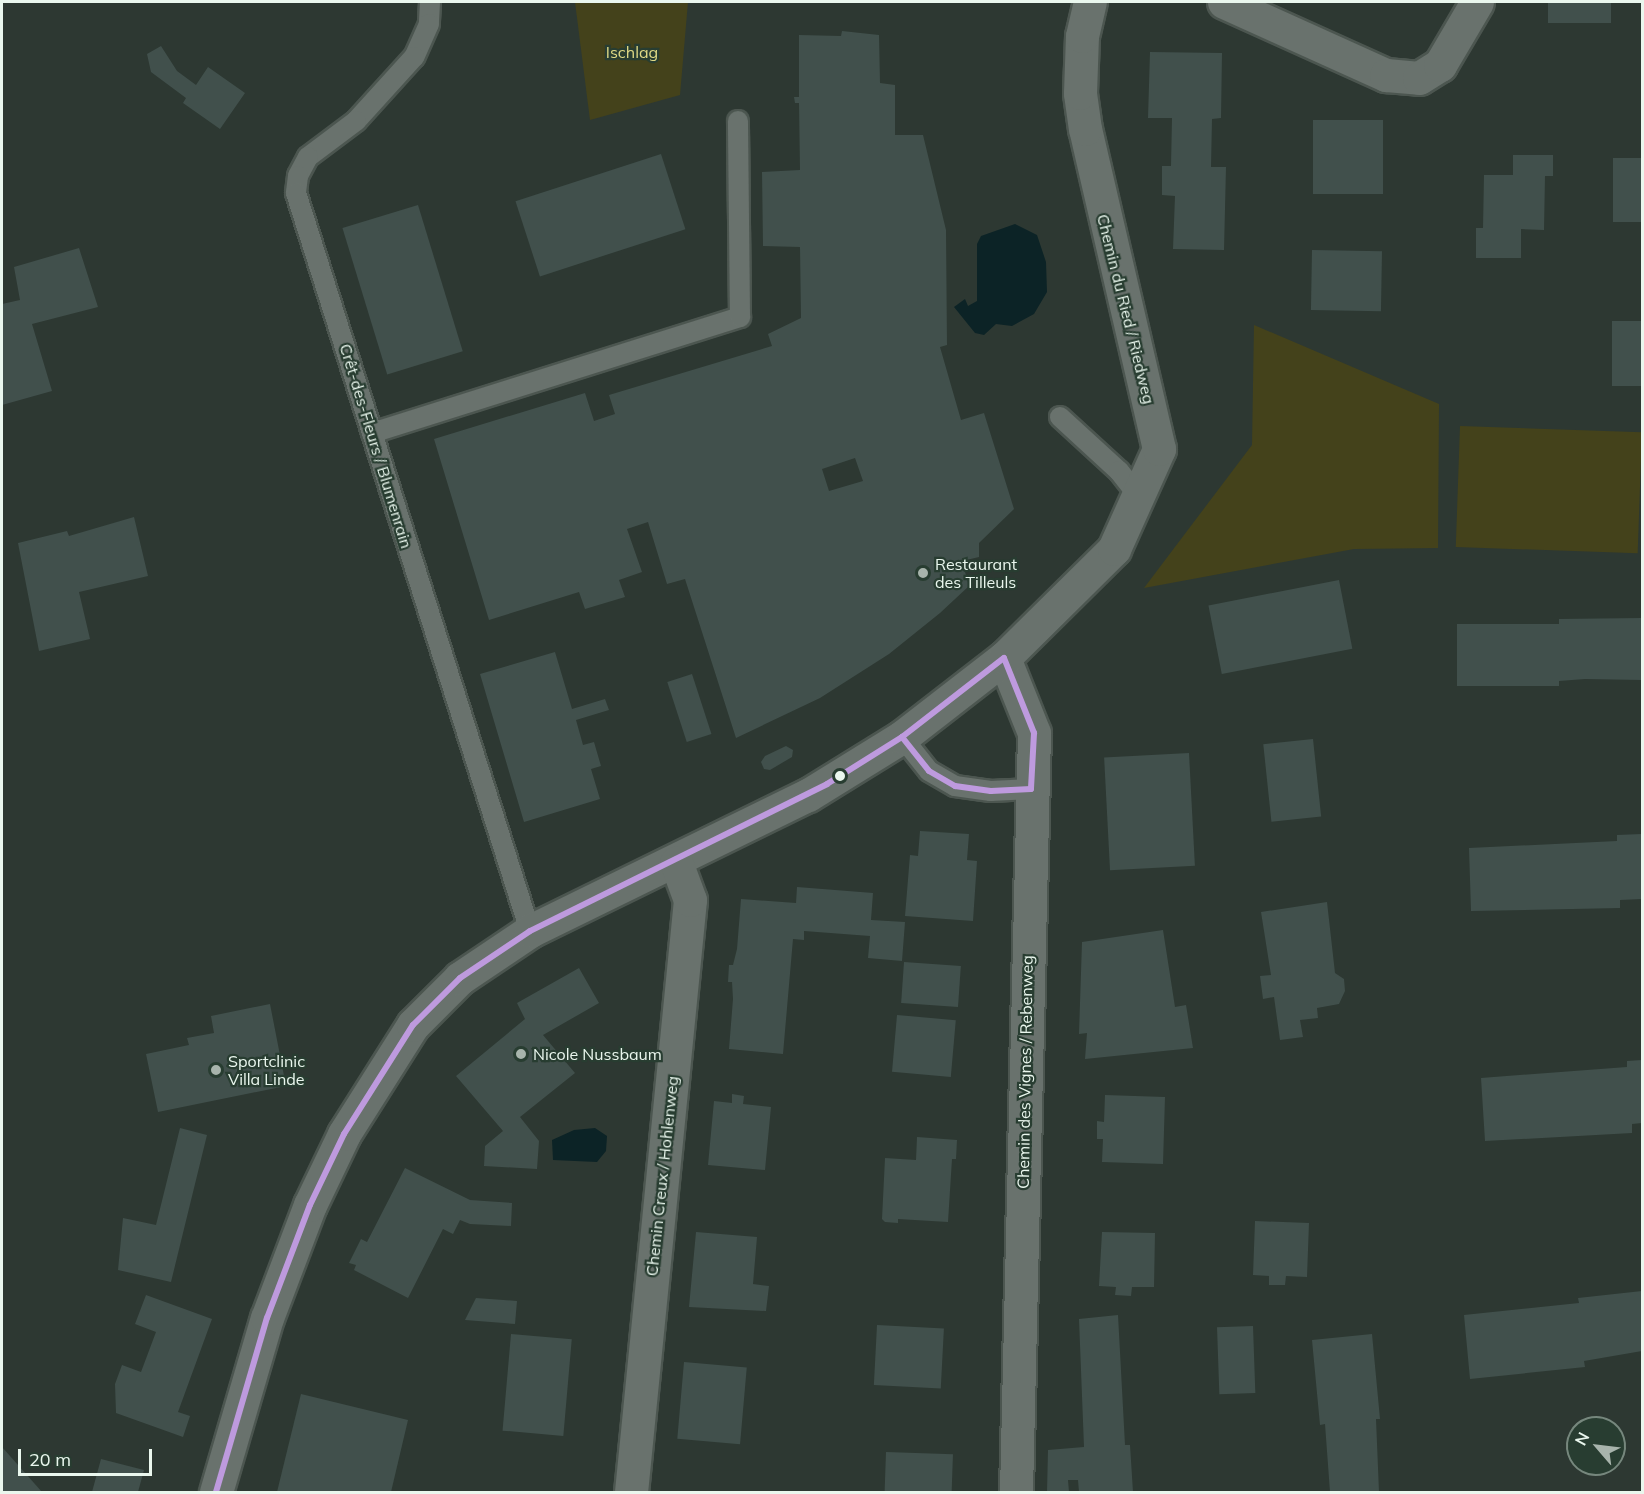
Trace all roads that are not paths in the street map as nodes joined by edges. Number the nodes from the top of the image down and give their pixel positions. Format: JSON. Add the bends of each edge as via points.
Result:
{"nodes":[{"id":1,"x":430,"y":2,"type":"edge"},
{"id":2,"x":1090,"y":2,"type":"edge"},
{"id":3,"x":1224,"y":2,"type":"edge"},
{"id":4,"x":1477,"y":2,"type":"edge"},
{"id":5,"x":738,"y":121,"type":"dead end"},
{"id":6,"x":1060,"y":417,"type":"dead end"},
{"id":7,"x":372,"y":433,"type":"junction"},
{"id":8,"x":1139,"y":497,"type":"junction"},
{"id":9,"x":1004,"y":658,"type":"junction"},
{"id":10,"x":902,"y":737,"type":"junction"},
{"id":11,"x":1031,"y":789,"type":"junction"},
{"id":12,"x":676,"y":862,"type":"junction"},
{"id":13,"x":530,"y":931,"type":"junction"},
{"id":14,"x":216,"y":1492,"type":"edge"},
{"id":15,"x":631,"y":1492,"type":"edge"},
{"id":16,"x":1016,"y":1492,"type":"edge"}],
"edges":[{"from":1,"to":7,"type":"lane","name":"Crêt-des-Fleurs / Blumenrain","via":[[429,24],[414,57],[356,121],[308,157],[298,176],[297,193]]},
{"from":2,"to":8,"type":"street","name":"Chemin du Ried / Riedweg","via":[[1081,59],[1085,129],[1159,449]]},
{"from":3,"to":4,"type":"street","via":[[1386,75],[1419,78],[1440,65]]},
{"from":5,"to":7,"type":"lane","via":[[740,317]]},
{"from":6,"to":8,"type":"lane","via":[[1119,471]]},
{"from":7,"to":13,"type":"lane","name":"Crêt-des-Fleurs / Blumenrain"},
{"from":8,"to":9,"type":"street","name":"Chemin du Ried / Riedweg","via":[[1114,549],[1074,593]]},
{"from":9,"to":10,"type":"street"},
{"from":9,"to":11,"type":"street","name":"Chemin des Vignes / Rebenweg","via":[[1034,733]]},
{"from":10,"to":11,"type":"lane","via":[[929,771],[955,786],[991,791]]},
{"from":10,"to":12,"type":"street","via":[[817,790]]},
{"from":11,"to":16,"type":"street","name":"Chemin des Vignes / Rebenweg"},
{"from":12,"to":13,"type":"street"},
{"from":12,"to":15,"type":"street","name":"Chemin Creux / Hohlenweg","via":[[690,900]]},
{"from":13,"to":14,"type":"street","via":[[460,978],[412,1025],[344,1134],[310,1205],[267,1318]]}]}
